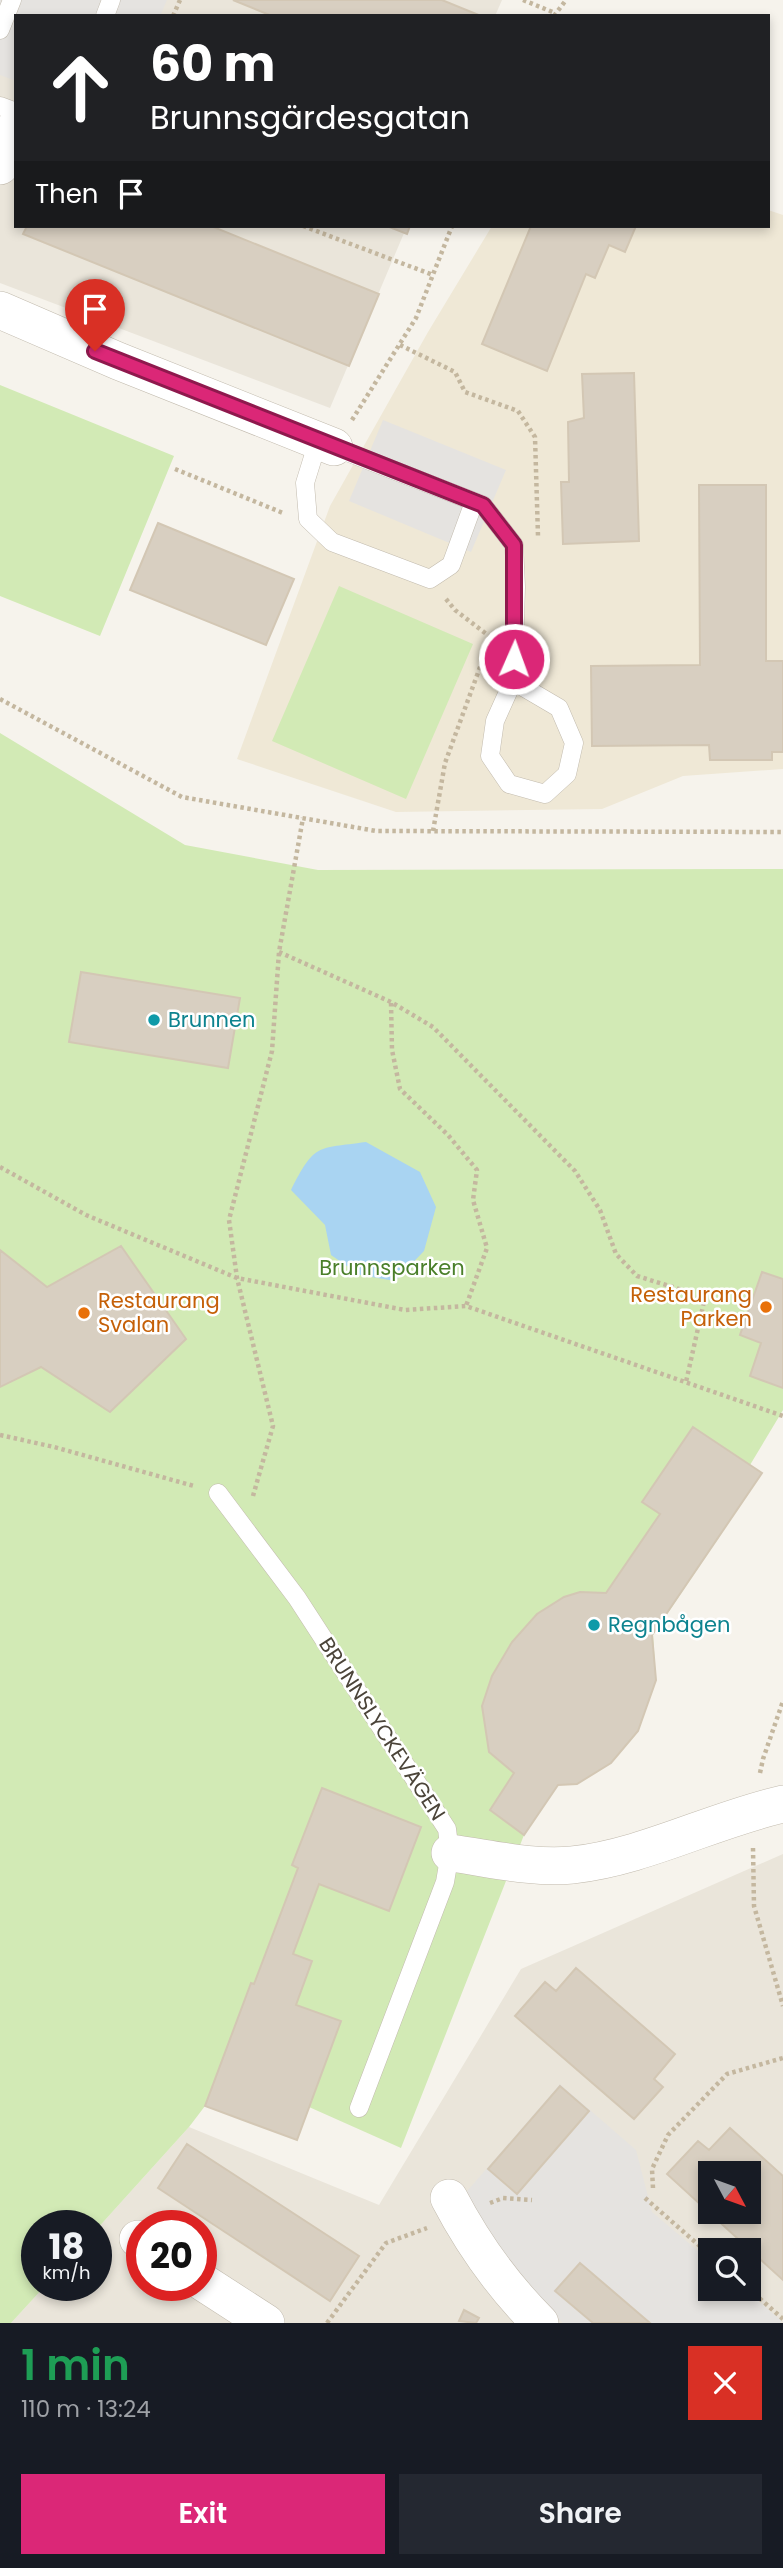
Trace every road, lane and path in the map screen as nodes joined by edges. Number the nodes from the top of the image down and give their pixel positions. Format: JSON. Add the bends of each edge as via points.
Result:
{"nodes":[{"id":1,"x":12,"y":0,"type":"edge"},
{"id":2,"x":523,"y":0,"type":"edge"},
{"id":3,"x":566,"y":0,"type":"edge"},
{"id":4,"x":552,"y":14,"type":"edge"},
{"id":5,"x":555,"y":14,"type":"edge"},
{"id":6,"x":0,"y":30,"type":"edge"},
{"id":7,"x":14,"y":131,"type":"edge"},
{"id":8,"x":0,"y":166,"type":"edge"},
{"id":9,"x":308,"y":228,"type":"edge"},
{"id":10,"x":451,"y":228,"type":"edge"},
{"id":11,"x":433,"y":275,"type":"junction"},
{"id":12,"x":0,"y":310,"type":"edge"},
{"id":13,"x":326,"y":444,"type":"junction"},
{"id":14,"x":175,"y":470,"type":"dead end"},
{"id":15,"x":474,"y":502,"type":"junction"},
{"id":16,"x":308,"y":519,"type":"junction"},
{"id":17,"x":491,"y":637,"type":"dead end"},
{"id":18,"x":513,"y":681,"type":"junction"},
{"id":19,"x":0,"y":699,"type":"edge"},
{"id":20,"x":303,"y":818,"type":"junction"},
{"id":21,"x":433,"y":831,"type":"junction"},
{"id":22,"x":783,"y":832,"type":"edge"},
{"id":23,"x":279,"y":952,"type":"junction"},
{"id":24,"x":391,"y":1002,"type":"junction"},
{"id":25,"x":0,"y":1167,"type":"edge"},
{"id":26,"x":237,"y":1278,"type":"junction"},
{"id":27,"x":466,"y":1306,"type":"junction"},
{"id":28,"x":686,"y":1382,"type":"junction"},
{"id":29,"x":783,"y":1416,"type":"edge"},
{"id":30,"x":0,"y":1435,"type":"edge"},
{"id":31,"x":218,"y":1493,"type":"joint"},
{"id":32,"x":244,"y":1527,"type":"junction"},
{"id":33,"x":783,"y":1701,"type":"edge"},
{"id":34,"x":769,"y":1807,"type":"edge"},
{"id":35,"x":450,"y":1853,"type":"junction"},
{"id":36,"x":783,"y":2006,"type":"edge"},
{"id":37,"x":783,"y":2058,"type":"edge"},
{"id":38,"x":359,"y":2108,"type":"dead end"},
{"id":39,"x":653,"y":2188,"type":"dead end"},
{"id":40,"x":645,"y":2198,"type":"dead end"},
{"id":41,"x":454,"y":2207,"type":"joint"},
{"id":42,"x":698,"y":2244,"type":"edge"},
{"id":43,"x":217,"y":2291,"type":"edge"},
{"id":44,"x":761,"y":2300,"type":"edge"},
{"id":45,"x":782,"y":2320,"type":"edge"},
{"id":46,"x":266,"y":2323,"type":"edge"},
{"id":47,"x":327,"y":2323,"type":"edge"},
{"id":48,"x":540,"y":2323,"type":"edge"}],
"edges":[{"from":1,"to":6,"type":"lane"},
{"from":2,"to":4,"type":"path"},
{"from":3,"to":5,"type":"path"},
{"from":7,"to":8,"type":"street"},
{"from":9,"to":11,"type":"path"},
{"from":10,"to":11,"type":"path"},
{"from":11,"to":13,"type":"path","via":[[416,318]]},
{"from":12,"to":13,"type":"street"},
{"from":13,"to":15,"type":"lane"},
{"from":13,"to":16,"type":"lane","via":[[305,483]]},
{"from":14,"to":16,"type":"path","via":[[278,512]]},
{"from":15,"to":16,"type":"lane","via":[[451,565],[430,579],[332,542]]},
{"from":15,"to":18,"type":"lane","via":[[483,505],[514,545]]},
{"from":17,"to":21,"type":"path","via":[[445,763]]},
{"from":18,"to":18,"type":"lane","via":[[495,721],[490,756],[509,784],[545,794],[567,774],[574,743],[559,708]]},
{"from":19,"to":20,"type":"path","via":[[182,797]]},
{"from":20,"to":21,"type":"path","via":[[376,831]]},
{"from":20,"to":23,"type":"path"},
{"from":21,"to":22,"type":"path"},
{"from":23,"to":24,"type":"path"},
{"from":23,"to":26,"type":"path","via":[[272,1051],[229,1220]]},
{"from":24,"to":27,"type":"path","via":[[392,1050],[400,1089],[477,1170],[473,1200],[487,1248]]},
{"from":24,"to":28,"type":"path","via":[[433,1027],[575,1171],[600,1210],[616,1254],[637,1276],[705,1297]]},
{"from":25,"to":26,"type":"path","via":[[86,1215]]},
{"from":26,"to":27,"type":"path","via":[[405,1310]]},
{"from":26,"to":32,"type":"path","via":[[274,1426]]},
{"from":27,"to":28,"type":"path"},
{"from":28,"to":29,"type":"path"},
{"from":30,"to":31,"type":"path"},
{"from":31,"to":32,"type":"lane","name":"BRUNNSLYCKEVÄGEN"},
{"from":32,"to":35,"type":"lane","name":"BRUNNSLYCKEVÄGEN","via":[[297,1598],[447,1829]]},
{"from":33,"to":34,"type":"path","via":[[762,1759]]},
{"from":34,"to":35,"type":"street","via":[[610,1859],[571,1865]]},
{"from":34,"to":36,"type":"path","via":[[752,1861],[754,1906]]},
{"from":35,"to":38,"type":"lane","name":"BRUNNSLYCKEVÄGEN","via":[[445,1882]]},
{"from":37,"to":39,"type":"path","via":[[727,2074],[668,2134],[652,2169]]},
{"from":40,"to":42,"type":"path"},
{"from":41,"to":47,"type":"path","via":[[386,2243]]},
{"from":41,"to":48,"type":"street","via":[[503,2282]]},
{"from":43,"to":46,"type":"street"},
{"from":44,"to":45,"type":"path"}]}
